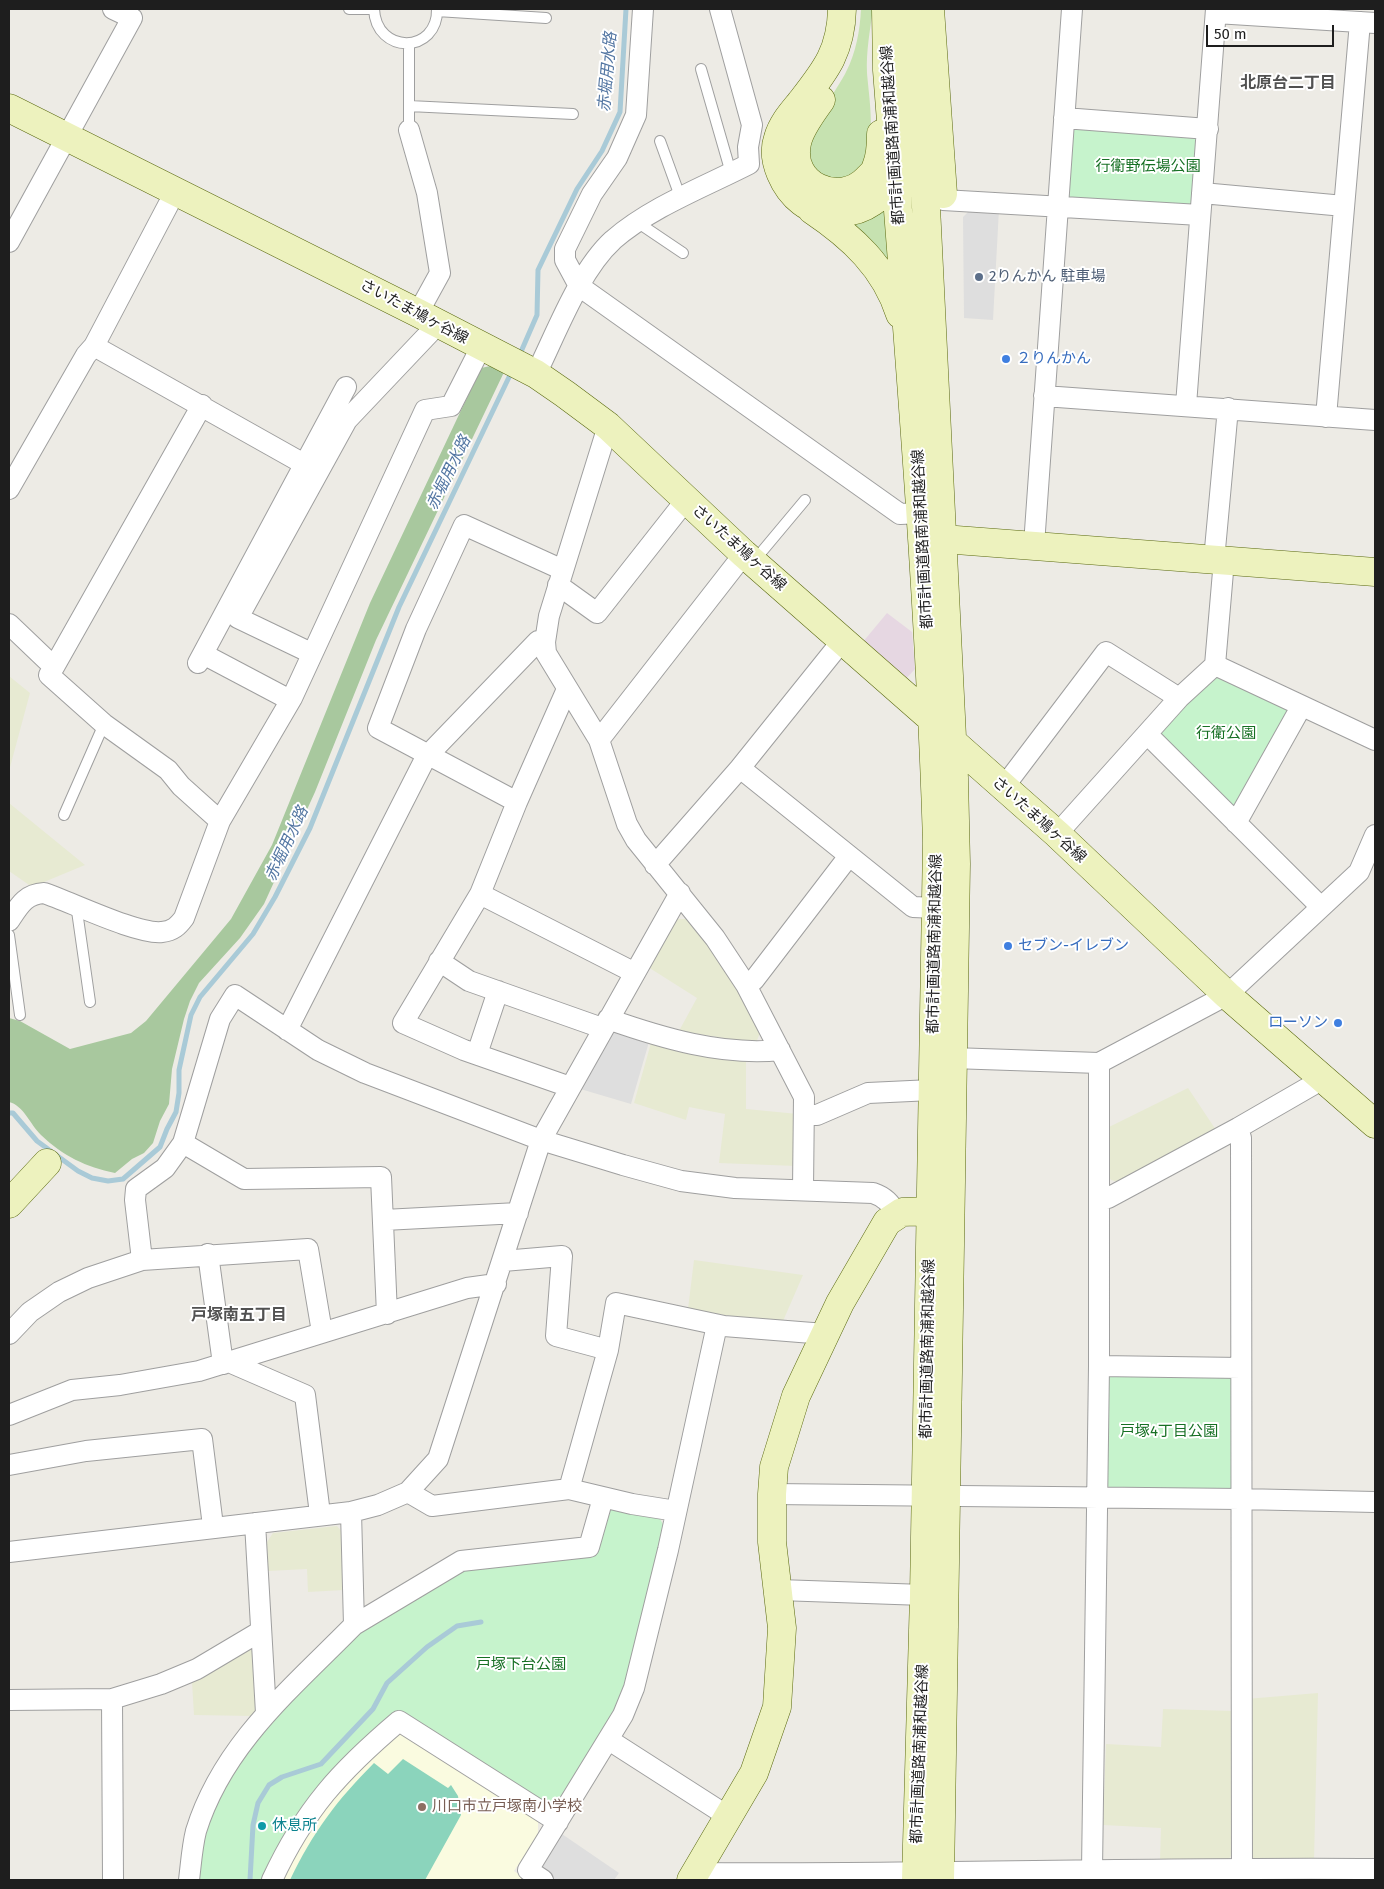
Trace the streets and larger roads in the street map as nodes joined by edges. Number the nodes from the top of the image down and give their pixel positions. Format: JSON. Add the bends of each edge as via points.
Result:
{"nodes":[{"id":1,"x":112,"y":9,"type":"edge"},
{"id":2,"x":643,"y":9,"type":"edge"},
{"id":3,"x":720,"y":9,"type":"edge"},
{"id":4,"x":842,"y":9,"type":"edge"},
{"id":5,"x":855,"y":9,"type":"edge"},
{"id":6,"x":886,"y":9,"type":"edge"},
{"id":7,"x":908,"y":9,"type":"edge"},
{"id":8,"x":930,"y":9,"type":"edge"},
{"id":9,"x":1072,"y":9,"type":"edge"},
{"id":10,"x":1216,"y":11,"type":"edge"},
{"id":11,"x":1367,"y":23,"type":"edge"},
{"id":12,"x":887,"y":70,"type":"junction"},
{"id":13,"x":914,"y":81,"type":"junction"},
{"id":14,"x":9,"y":108,"type":"edge"},
{"id":15,"x":1064,"y":118,"type":"junction"},
{"id":16,"x":1208,"y":129,"type":"junction"},
{"id":17,"x":409,"y":130,"type":"road end"},
{"id":18,"x":66,"y":138,"type":"junction"},
{"id":19,"x":896,"y":180,"type":"junction"},
{"id":20,"x":175,"y":192,"type":"junction"},
{"id":21,"x":1202,"y":194,"type":"junction"},
{"id":22,"x":943,"y":200,"type":"junction"},
{"id":23,"x":803,"y":203,"type":"junction"},
{"id":24,"x":1344,"y":206,"type":"junction"},
{"id":25,"x":1057,"y":207,"type":"junction"},
{"id":26,"x":1200,"y":215,"type":"junction"},
{"id":27,"x":9,"y":242,"type":"edge"},
{"id":28,"x":579,"y":286,"type":"junction"},
{"id":29,"x":428,"y":319,"type":"junction"},
{"id":30,"x":908,"y":337,"type":"junction"},
{"id":31,"x":94,"y":346,"type":"junction"},
{"id":32,"x":481,"y":347,"type":"junction"},
{"id":33,"x":536,"y":374,"type":"junction"},
{"id":34,"x":346,"y":387,"type":"dead end"},
{"id":35,"x":1044,"y":396,"type":"junction"},
{"id":36,"x":202,"y":405,"type":"junction"},
{"id":37,"x":1186,"y":405,"type":"junction"},
{"id":38,"x":1228,"y":408,"type":"junction"},
{"id":39,"x":1326,"y":417,"type":"junction"},
{"id":40,"x":1375,"y":420,"type":"edge"},
{"id":41,"x":938,"y":425,"type":"junction"},
{"id":42,"x":608,"y":426,"type":"junction"},
{"id":43,"x":304,"y":464,"type":"junction"},
{"id":44,"x":9,"y":489,"type":"edge"},
{"id":45,"x":686,"y":500,"type":"junction"},
{"id":46,"x":922,"y":513,"type":"junction"},
{"id":47,"x":944,"y":539,"type":"junction"},
{"id":48,"x":1034,"y":545,"type":"junction"},
{"id":49,"x":748,"y":558,"type":"junction"},
{"id":50,"x":1219,"y":560,"type":"junction"},
{"id":51,"x":1375,"y":572,"type":"edge"},
{"id":52,"x":561,"y":577,"type":"junction"},
{"id":53,"x":9,"y":624,"type":"edge"},
{"id":54,"x":545,"y":642,"type":"junction"},
{"id":55,"x":842,"y":642,"type":"junction"},
{"id":56,"x":311,"y":653,"type":"junction"},
{"id":57,"x":1215,"y":665,"type":"junction"},
{"id":58,"x":54,"y":666,"type":"junction"},
{"id":59,"x":567,"y":689,"type":"junction"},
{"id":60,"x":1179,"y":698,"type":"junction"},
{"id":61,"x":290,"y":700,"type":"junction"},
{"id":62,"x":1301,"y":707,"type":"junction"},
{"id":63,"x":933,"y":720,"type":"junction"},
{"id":64,"x":1147,"y":734,"type":"junction"},
{"id":65,"x":599,"y":740,"type":"junction"},
{"id":66,"x":1375,"y":740,"type":"edge"},
{"id":67,"x":954,"y":743,"type":"junction"},
{"id":68,"x":428,"y":755,"type":"junction"},
{"id":69,"x":740,"y":768,"type":"junction"},
{"id":70,"x":1004,"y":788,"type":"junction"},
{"id":71,"x":517,"y":802,"type":"junction"},
{"id":72,"x":220,"y":821,"type":"junction"},
{"id":73,"x":1236,"y":823,"type":"junction"},
{"id":74,"x":1057,"y":834,"type":"junction"},
{"id":75,"x":1375,"y":834,"type":"edge"},
{"id":76,"x":849,"y":856,"type":"junction"},
{"id":77,"x":655,"y":865,"type":"junction"},
{"id":78,"x":480,"y":894,"type":"junction"},
{"id":79,"x":680,"y":894,"type":"junction"},
{"id":80,"x":1321,"y":907,"type":"junction"},
{"id":81,"x":936,"y":908,"type":"junction"},
{"id":82,"x":9,"y":921,"type":"edge"},
{"id":83,"x":438,"y":961,"type":"junction"},
{"id":84,"x":635,"y":973,"type":"junction"},
{"id":85,"x":746,"y":985,"type":"junction"},
{"id":86,"x":498,"y":992,"type":"junction"},
{"id":87,"x":1227,"y":995,"type":"junction"},
{"id":88,"x":605,"y":1024,"type":"junction"},
{"id":89,"x":287,"y":1030,"type":"junction"},
{"id":90,"x":780,"y":1050,"type":"junction"},
{"id":91,"x":477,"y":1054,"type":"junction"},
{"id":92,"x":952,"y":1058,"type":"junction"},
{"id":93,"x":1099,"y":1063,"type":"junction"},
{"id":94,"x":1323,"y":1079,"type":"junction"},
{"id":95,"x":570,"y":1087,"type":"junction"},
{"id":96,"x":932,"y":1090,"type":"junction"},
{"id":97,"x":804,"y":1115,"type":"junction"},
{"id":98,"x":1375,"y":1124,"type":"edge"},
{"id":99,"x":1238,"y":1128,"type":"junction"},
{"id":100,"x":541,"y":1140,"type":"junction"},
{"id":101,"x":183,"y":1143,"type":"junction"},
{"id":102,"x":47,"y":1163,"type":"dead end"},
{"id":103,"x":803,"y":1189,"type":"junction"},
{"id":104,"x":1099,"y":1199,"type":"junction"},
{"id":105,"x":9,"y":1204,"type":"edge"},
{"id":106,"x":930,"y":1211,"type":"junction"},
{"id":107,"x":518,"y":1213,"type":"junction"},
{"id":108,"x":897,"y":1214,"type":"junction"},
{"id":109,"x":384,"y":1220,"type":"junction"},
{"id":110,"x":208,"y":1254,"type":"junction"},
{"id":111,"x":142,"y":1260,"type":"junction"},
{"id":112,"x":503,"y":1261,"type":"junction"},
{"id":113,"x":496,"y":1284,"type":"junction"},
{"id":114,"x":387,"y":1314,"type":"junction"},
{"id":115,"x":717,"y":1325,"type":"junction"},
{"id":116,"x":322,"y":1332,"type":"junction"},
{"id":117,"x":9,"y":1334,"type":"edge"},
{"id":118,"x":825,"y":1334,"type":"junction"},
{"id":119,"x":608,"y":1350,"type":"junction"},
{"id":120,"x":226,"y":1363,"type":"junction"},
{"id":121,"x":1099,"y":1366,"type":"junction"},
{"id":122,"x":1241,"y":1368,"type":"junction"},
{"id":123,"x":9,"y":1415,"type":"edge"},
{"id":124,"x":9,"y":1465,"type":"edge"},
{"id":125,"x":569,"y":1489,"type":"junction"},
{"id":126,"x":408,"y":1492,"type":"junction"},
{"id":127,"x":772,"y":1494,"type":"junction"},
{"id":128,"x":936,"y":1497,"type":"junction"},
{"id":129,"x":603,"y":1498,"type":"junction"},
{"id":130,"x":1097,"y":1499,"type":"junction"},
{"id":131,"x":1240,"y":1499,"type":"junction"},
{"id":132,"x":1375,"y":1502,"type":"edge"},
{"id":133,"x":676,"y":1511,"type":"junction"},
{"id":134,"x":351,"y":1512,"type":"junction"},
{"id":135,"x":320,"y":1514,"type":"junction"},
{"id":136,"x":255,"y":1523,"type":"junction"},
{"id":137,"x":212,"y":1526,"type":"junction"},
{"id":138,"x":9,"y":1552,"type":"edge"},
{"id":139,"x":779,"y":1590,"type":"junction"},
{"id":140,"x":924,"y":1595,"type":"junction"},
{"id":141,"x":354,"y":1625,"type":"junction"},
{"id":142,"x":261,"y":1631,"type":"junction"},
{"id":143,"x":112,"y":1699,"type":"junction"},
{"id":144,"x":9,"y":1700,"type":"edge"},
{"id":145,"x":266,"y":1713,"type":"junction"},
{"id":146,"x":608,"y":1740,"type":"junction"},
{"id":147,"x":729,"y":1817,"type":"junction"},
{"id":148,"x":558,"y":1822,"type":"junction"},
{"id":149,"x":1375,"y":1869,"type":"edge"},
{"id":150,"x":1092,"y":1870,"type":"junction"},
{"id":151,"x":1242,"y":1874,"type":"edge"},
{"id":152,"x":928,"y":1876,"type":"edge"},
{"id":153,"x":692,"y":1877,"type":"edge"},
{"id":154,"x":802,"y":1877,"type":"edge"},
{"id":155,"x":113,"y":1880,"type":"edge"},
{"id":156,"x":189,"y":1880,"type":"edge"},
{"id":157,"x":272,"y":1880,"type":"edge"},
{"id":158,"x":543,"y":1880,"type":"edge"}],
"edges":[{"from":1,"to":18,"type":"street","via":[[132,18]]},
{"from":2,"to":28,"type":"street","via":[[636,115],[617,158],[592,194],[565,249],[565,260]]},
{"from":3,"to":28,"type":"street","via":[[752,125],[748,164],[637,222],[612,241]]},
{"from":4,"to":23,"type":"street","via":[[842,32],[826,70],[784,124],[777,140],[776,156],[781,174],[792,193]]},
{"from":5,"to":12,"type":"street","via":[[846,58],[808,118],[797,143],[796,158],[800,171],[820,191],[848,191],[862,184],[876,170],[881,150],[881,98]]},
{"from":6,"to":12,"type":"street","name":"都市計画道路南浦和越谷線"},
{"from":7,"to":13,"type":"street","name":"都市計画道路南浦和越谷線"},
{"from":8,"to":22,"type":"street"},
{"from":9,"to":15,"type":"street"},
{"from":10,"to":11,"type":"street"},
{"from":10,"to":16,"type":"street"},
{"from":11,"to":24,"type":"street"},
{"from":12,"to":19,"type":"street","name":"都市計画道路南浦和越谷線"},
{"from":13,"to":19,"type":"street","via":[[906,116],[909,166]]},
{"from":13,"to":41,"type":"street","name":"都市計画道路南浦和越谷線","via":[[926,207]]},
{"from":14,"to":18,"type":"street","name":"さいたま鳩ヶ谷線"},
{"from":15,"to":16,"type":"street"},
{"from":15,"to":25,"type":"street"},
{"from":16,"to":21,"type":"street"},
{"from":17,"to":29,"type":"street","via":[[427,193],[440,273]]},
{"from":18,"to":20,"type":"street","name":"さいたま鳩ヶ谷線"},
{"from":18,"to":27,"type":"street"},
{"from":19,"to":23,"type":"street","via":[[867,206],[849,212],[824,210]]},
{"from":19,"to":30,"type":"street","name":"都市計画道路南浦和越谷線"},
{"from":20,"to":29,"type":"street","name":"さいたま鳩ヶ谷線"},
{"from":20,"to":31,"type":"street"},
{"from":21,"to":24,"type":"street"},
{"from":21,"to":26,"type":"street"},
{"from":22,"to":25,"type":"street"},
{"from":22,"to":41,"type":"street","via":[[946,377]]},
{"from":23,"to":30,"type":"street","via":[[846,233],[876,264],[895,298]]},
{"from":24,"to":39,"type":"street"},
{"from":25,"to":26,"type":"street"},
{"from":25,"to":35,"type":"street"},
{"from":26,"to":37,"type":"street"},
{"from":28,"to":33,"type":"street"},
{"from":28,"to":46,"type":"street","via":[[900,514]]},
{"from":29,"to":32,"type":"street","name":"さいたま鳩ヶ谷線"},
{"from":29,"to":56,"type":"street","via":[[347,420],[238,618]]},
{"from":30,"to":46,"type":"street","name":"都市計画道路南浦和越谷線"},
{"from":31,"to":36,"type":"street"},
{"from":31,"to":44,"type":"street"},
{"from":32,"to":33,"type":"street","name":"さいたま鳩ヶ谷線"},
{"from":32,"to":56,"type":"street","via":[[451,406],[425,410]]},
{"from":33,"to":42,"type":"street","name":"さいたま鳩ヶ谷線"},
{"from":34,"to":43,"type":"street"},
{"from":35,"to":37,"type":"street"},
{"from":35,"to":48,"type":"street"},
{"from":36,"to":43,"type":"street"},
{"from":36,"to":58,"type":"street"},
{"from":37,"to":38,"type":"street"},
{"from":38,"to":39,"type":"street"},
{"from":38,"to":50,"type":"street"},
{"from":39,"to":40,"type":"street"},
{"from":41,"to":47,"type":"street","name":"都市計画道路南浦和越谷線"},
{"from":42,"to":45,"type":"street","name":"さいたま鳩ヶ谷線"},
{"from":42,"to":52,"type":"street"},
{"from":43,"to":61,"type":"street","via":[[200,658]]},
{"from":45,"to":49,"type":"street","name":"さいたま鳩ヶ谷線"},
{"from":45,"to":52,"type":"street","via":[[597,613]]},
{"from":46,"to":63,"type":"street","name":"都市計画道路南浦和越谷線"},
{"from":47,"to":48,"type":"street"},
{"from":47,"to":67,"type":"street","name":"都市計画道路南浦和越谷線"},
{"from":48,"to":50,"type":"street"},
{"from":49,"to":55,"type":"street","name":"さいたま鳩ヶ谷線"},
{"from":49,"to":65,"type":"street"},
{"from":50,"to":51,"type":"street"},
{"from":50,"to":57,"type":"street"},
{"from":52,"to":54,"type":"street"},
{"from":52,"to":68,"type":"street","via":[[464,525],[416,628],[378,728]]},
{"from":53,"to":58,"type":"street"},
{"from":54,"to":59,"type":"street","via":[[546,653]]},
{"from":54,"to":68,"type":"street","via":[[538,641]]},
{"from":55,"to":63,"type":"street","name":"さいたま鳩ヶ谷線"},
{"from":55,"to":69,"type":"street"},
{"from":56,"to":61,"type":"street"},
{"from":57,"to":60,"type":"street"},
{"from":57,"to":62,"type":"street"},
{"from":58,"to":72,"type":"street","via":[[49,675],[104,724],[168,770],[180,786]]},
{"from":59,"to":65,"type":"street"},
{"from":59,"to":71,"type":"street"},
{"from":60,"to":64,"type":"street"},
{"from":60,"to":70,"type":"street","via":[[1106,652]]},
{"from":61,"to":72,"type":"street"},
{"from":62,"to":66,"type":"street"},
{"from":62,"to":73,"type":"street"},
{"from":63,"to":67,"type":"street","name":"さいたま鳩ヶ谷線"},
{"from":63,"to":81,"type":"street","name":"都市計画道路南浦和越谷線"},
{"from":64,"to":73,"type":"street"},
{"from":64,"to":74,"type":"street"},
{"from":65,"to":77,"type":"street","via":[[628,824]]},
{"from":67,"to":70,"type":"street","name":"さいたま鳩ヶ谷線"},
{"from":67,"to":92,"type":"street","name":"都市計画道路南浦和越谷線","via":[[956,864]]},
{"from":68,"to":71,"type":"street"},
{"from":68,"to":89,"type":"street"},
{"from":69,"to":76,"type":"street"},
{"from":69,"to":77,"type":"street"},
{"from":70,"to":74,"type":"street","name":"さいたま鳩ヶ谷線"},
{"from":71,"to":78,"type":"street"},
{"from":72,"to":82,"type":"street","via":[[184,918],[176,928],[161,932],[132,928],[44,893],[33,894],[22,901]]},
{"from":73,"to":80,"type":"street"},
{"from":74,"to":87,"type":"street","name":"さいたま鳩ヶ谷線"},
{"from":75,"to":80,"type":"street","via":[[1359,872]]},
{"from":76,"to":81,"type":"street","via":[[913,907]]},
{"from":76,"to":85,"type":"street","via":[[754,980]]},
{"from":77,"to":79,"type":"street"},
{"from":78,"to":83,"type":"street"},
{"from":78,"to":84,"type":"street"},
{"from":79,"to":84,"type":"street"},
{"from":79,"to":85,"type":"street"},
{"from":80,"to":87,"type":"street"},
{"from":81,"to":96,"type":"street","name":"都市計画道路南浦和越谷線"},
{"from":83,"to":86,"type":"street","via":[[470,981]]},
{"from":83,"to":91,"type":"street","via":[[404,1023]]},
{"from":84,"to":88,"type":"street"},
{"from":85,"to":90,"type":"street"},
{"from":86,"to":88,"type":"street"},
{"from":86,"to":91,"type":"street"},
{"from":87,"to":93,"type":"street"},
{"from":87,"to":94,"type":"street","name":"さいたま鳩ヶ谷線"},
{"from":88,"to":90,"type":"street","via":[[723,1048]]},
{"from":88,"to":95,"type":"street"},
{"from":89,"to":100,"type":"street","via":[[318,1050],[365,1073]]},
{"from":89,"to":101,"type":"street","via":[[236,995],[220,1019]]},
{"from":90,"to":97,"type":"street","via":[[804,1097]]},
{"from":91,"to":95,"type":"street"},
{"from":92,"to":93,"type":"street"},
{"from":92,"to":128,"type":"street","name":"都市計画道路南浦和越谷線"},
{"from":93,"to":104,"type":"street"},
{"from":94,"to":98,"type":"street","name":"さいたま鳩ヶ谷線"},
{"from":94,"to":99,"type":"street"},
{"from":95,"to":100,"type":"street"},
{"from":96,"to":97,"type":"street","via":[[868,1093],[818,1114]]},
{"from":96,"to":106,"type":"street","name":"都市計画道路南浦和越谷線"},
{"from":97,"to":103,"type":"street"},
{"from":99,"to":104,"type":"street","via":[[1108,1198]]},
{"from":99,"to":122,"type":"street","via":[[1241,1138]]},
{"from":100,"to":103,"type":"street","via":[[682,1180],[735,1188]]},
{"from":100,"to":107,"type":"street"},
{"from":101,"to":109,"type":"street","via":[[244,1179],[381,1177]]},
{"from":101,"to":111,"type":"street","via":[[165,1168],[136,1189]]},
{"from":102,"to":105,"type":"street"},
{"from":103,"to":108,"type":"street","via":[[873,1193],[890,1203]]},
{"from":104,"to":121,"type":"street"},
{"from":106,"to":108,"type":"street"},
{"from":106,"to":128,"type":"street","name":"都市計画道路南浦和越谷線"},
{"from":107,"to":109,"type":"street"},
{"from":107,"to":112,"type":"street"},
{"from":108,"to":118,"type":"street","via":[[887,1222]]},
{"from":109,"to":114,"type":"street"},
{"from":110,"to":111,"type":"street"},
{"from":110,"to":116,"type":"street","via":[[308,1249]]},
{"from":110,"to":120,"type":"street"},
{"from":111,"to":117,"type":"street","via":[[88,1278],[59,1292],[30,1312]]},
{"from":112,"to":113,"type":"street"},
{"from":112,"to":119,"type":"street","via":[[562,1256],[556,1336]]},
{"from":113,"to":114,"type":"street","via":[[467,1288]]},
{"from":113,"to":126,"type":"street","via":[[438,1459]]},
{"from":114,"to":116,"type":"street"},
{"from":115,"to":118,"type":"street"},
{"from":115,"to":119,"type":"street","via":[[616,1303]]},
{"from":115,"to":133,"type":"street"},
{"from":116,"to":120,"type":"street"},
{"from":118,"to":127,"type":"street","via":[[796,1396],[774,1467]]},
{"from":119,"to":125,"type":"street"},
{"from":120,"to":123,"type":"street","via":[[181,1375],[72,1390]]},
{"from":120,"to":135,"type":"street","via":[[305,1395]]},
{"from":121,"to":122,"type":"street"},
{"from":121,"to":130,"type":"street"},
{"from":122,"to":131,"type":"street"},
{"from":124,"to":137,"type":"street","via":[[86,1451],[202,1439]]},
{"from":125,"to":126,"type":"street","via":[[432,1506]]},
{"from":125,"to":129,"type":"street"},
{"from":126,"to":134,"type":"street"},
{"from":127,"to":128,"type":"street"},
{"from":127,"to":139,"type":"street","via":[[772,1542]]},
{"from":128,"to":130,"type":"street"},
{"from":128,"to":140,"type":"street","name":"都市計画道路南浦和越谷線"},
{"from":128,"to":152,"type":"street","name":"都市計画道路南浦和越谷線"},
{"from":129,"to":133,"type":"street"},
{"from":129,"to":141,"type":"street","via":[[589,1547],[461,1561]]},
{"from":130,"to":131,"type":"street"},
{"from":130,"to":150,"type":"street"},
{"from":131,"to":132,"type":"street"},
{"from":131,"to":151,"type":"street"},
{"from":133,"to":146,"type":"street","via":[[634,1688],[623,1716]]},
{"from":134,"to":135,"type":"street"},
{"from":134,"to":141,"type":"street"},
{"from":135,"to":136,"type":"street"},
{"from":136,"to":137,"type":"street"},
{"from":136,"to":142,"type":"street"},
{"from":137,"to":138,"type":"street"},
{"from":139,"to":140,"type":"street"},
{"from":139,"to":147,"type":"street","via":[[782,1628],[777,1708],[754,1773]]},
{"from":140,"to":152,"type":"street","name":"都市計画道路南浦和越谷線"},
{"from":141,"to":145,"type":"street"},
{"from":142,"to":143,"type":"street","via":[[197,1669]]},
{"from":142,"to":145,"type":"street"},
{"from":143,"to":144,"type":"street"},
{"from":143,"to":155,"type":"street"},
{"from":145,"to":156,"type":"street","via":[[237,1748],[210,1795],[196,1833]]},
{"from":146,"to":147,"type":"street"},
{"from":146,"to":148,"type":"street"},
{"from":147,"to":153,"type":"street"},
{"from":148,"to":157,"type":"street","via":[[399,1721],[362,1752],[310,1810]]},
{"from":148,"to":158,"type":"street","via":[[528,1870]]},
{"from":149,"to":151,"type":"street"},
{"from":150,"to":151,"type":"street"},
{"from":150,"to":152,"type":"street"},
{"from":152,"to":154,"type":"street"},
{"from":153,"to":154,"type":"street"}]}
